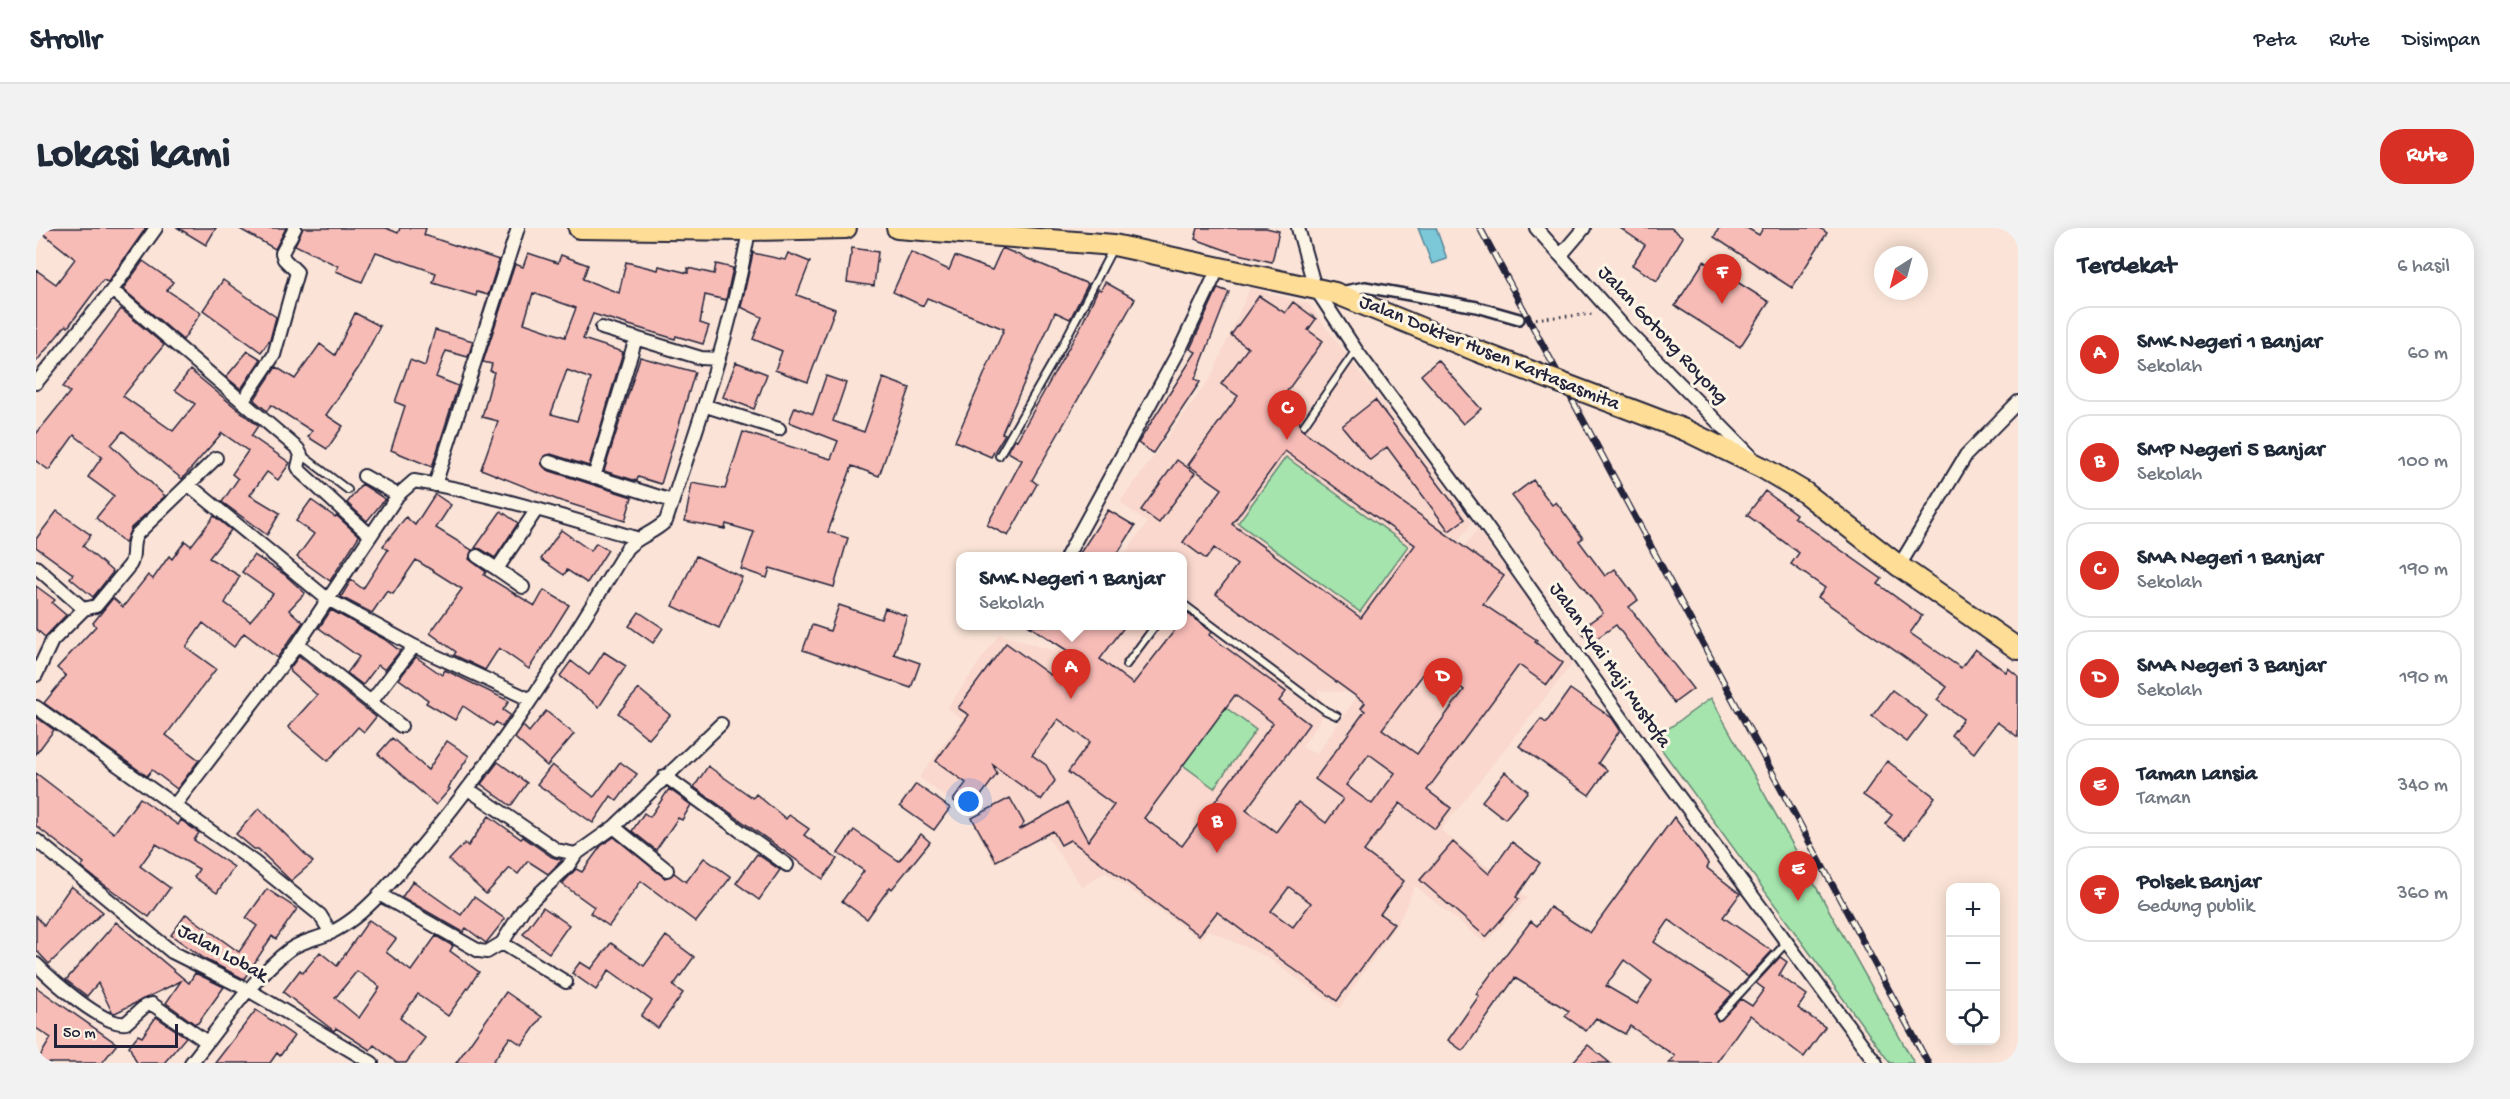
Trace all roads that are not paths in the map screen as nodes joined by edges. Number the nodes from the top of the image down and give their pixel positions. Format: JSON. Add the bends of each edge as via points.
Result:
{"nodes":[{"id":1,"x":156,"y":228,"type":"edge"},
{"id":2,"x":295,"y":228,"type":"edge"},
{"id":3,"x":518,"y":228,"type":"edge"},
{"id":4,"x":579,"y":228,"type":"edge"},
{"id":5,"x":846,"y":228,"type":"edge"},
{"id":6,"x":899,"y":228,"type":"edge"},
{"id":7,"x":1298,"y":228,"type":"edge"},
{"id":8,"x":1536,"y":228,"type":"edge"},
{"id":9,"x":1584,"y":228,"type":"edge"},
{"id":10,"x":608,"y":229,"type":"edge"},
{"id":11,"x":749,"y":230,"type":"junction"},
{"id":12,"x":1114,"y":245,"type":"junction"},
{"id":13,"x":1560,"y":255,"type":"junction"},
{"id":14,"x":1219,"y":267,"type":"junction"},
{"id":15,"x":1315,"y":288,"type":"junction"},
{"id":16,"x":112,"y":290,"type":"junction"},
{"id":17,"x":1335,"y":293,"type":"junction"},
{"id":18,"x":1519,"y":319,"type":"road end"},
{"id":19,"x":602,"y":328,"type":"dead end"},
{"id":20,"x":636,"y":338,"type":"junction"},
{"id":21,"x":1356,"y":350,"type":"junction"},
{"id":22,"x":719,"y":359,"type":"junction"},
{"id":23,"x":37,"y":381,"type":"edge"},
{"id":24,"x":243,"y":401,"type":"junction"},
{"id":25,"x":2018,"y":402,"type":"edge"},
{"id":26,"x":706,"y":406,"type":"junction"},
{"id":27,"x":1304,"y":425,"type":"dead end"},
{"id":28,"x":779,"y":429,"type":"dead end"},
{"id":29,"x":301,"y":455,"type":"junction"},
{"id":30,"x":999,"y":456,"type":"dead end"},
{"id":31,"x":216,"y":458,"type":"dead end"},
{"id":32,"x":549,"y":462,"type":"dead end"},
{"id":33,"x":1763,"y":468,"type":"junction"},
{"id":34,"x":364,"y":476,"type":"dead end"},
{"id":35,"x":594,"y":477,"type":"junction"},
{"id":36,"x":435,"y":484,"type":"junction"},
{"id":37,"x":189,"y":485,"type":"junction"},
{"id":38,"x":348,"y":490,"type":"dead end"},
{"id":39,"x":398,"y":495,"type":"junction"},
{"id":40,"x":672,"y":501,"type":"junction"},
{"id":41,"x":537,"y":509,"type":"junction"},
{"id":42,"x":370,"y":535,"type":"junction"},
{"id":43,"x":636,"y":538,"type":"junction"},
{"id":44,"x":1069,"y":552,"type":"edge"},
{"id":45,"x":477,"y":556,"type":"dead end"},
{"id":46,"x":1899,"y":566,"type":"junction"},
{"id":47,"x":36,"y":567,"type":"edge"},
{"id":48,"x":498,"y":569,"type":"junction"},
{"id":49,"x":523,"y":587,"type":"dead end"},
{"id":50,"x":326,"y":598,"type":"junction"},
{"id":51,"x":1187,"y":607,"type":"edge"},
{"id":52,"x":84,"y":609,"type":"junction"},
{"id":53,"x":1152,"y":630,"type":"edge"},
{"id":54,"x":298,"y":644,"type":"junction"},
{"id":55,"x":414,"y":646,"type":"junction"},
{"id":56,"x":2018,"y":649,"type":"edge"},
{"id":57,"x":1126,"y":665,"type":"dead end"},
{"id":58,"x":36,"y":675,"type":"edge"},
{"id":59,"x":529,"y":699,"type":"junction"},
{"id":60,"x":371,"y":702,"type":"junction"},
{"id":61,"x":36,"y":706,"type":"edge"},
{"id":62,"x":1337,"y":716,"type":"dead end"},
{"id":63,"x":721,"y":724,"type":"dead end"},
{"id":64,"x":401,"y":726,"type":"dead end"},
{"id":65,"x":665,"y":776,"type":"junction"},
{"id":66,"x":468,"y":789,"type":"junction"},
{"id":67,"x":174,"y":806,"type":"junction"},
{"id":68,"x":614,"y":827,"type":"junction"},
{"id":69,"x":36,"y":840,"type":"edge"},
{"id":70,"x":576,"y":854,"type":"junction"},
{"id":71,"x":787,"y":865,"type":"dead end"},
{"id":72,"x":667,"y":870,"type":"dead end"},
{"id":73,"x":380,"y":894,"type":"junction"},
{"id":74,"x":331,"y":933,"type":"junction"},
{"id":75,"x":1788,"y":942,"type":"junction"},
{"id":76,"x":502,"y":943,"type":"junction"},
{"id":77,"x":36,"y":964,"type":"edge"},
{"id":78,"x":566,"y":982,"type":"dead end"},
{"id":79,"x":250,"y":991,"type":"junction"},
{"id":80,"x":1719,"y":1016,"type":"dead end"},
{"id":81,"x":207,"y":1042,"type":"junction"},
{"id":82,"x":352,"y":1058,"type":"edge"},
{"id":83,"x":191,"y":1063,"type":"edge"},
{"id":84,"x":372,"y":1063,"type":"edge"},
{"id":85,"x":1876,"y":1063,"type":"edge"}],
"edges":[{"from":1,"to":16,"type":"street"},
{"from":2,"to":24,"type":"street","via":[[282,254],[297,272],[281,335],[274,355]]},
{"from":3,"to":36,"type":"street"},
{"from":4,"to":10,"type":"main road"},
{"from":5,"to":11,"type":"main road"},
{"from":6,"to":12,"type":"main road","name":"Jalan Dokter Husen Kartasasmita"},
{"from":7,"to":15,"type":"street","name":"Jalan Kyai Haji Mustofa"},
{"from":8,"to":13,"type":"street","name":"Jalan Gotong Royong"},
{"from":9,"to":13,"type":"street"},
{"from":10,"to":11,"type":"main road"},
{"from":11,"to":22,"type":"street","via":[[737,297]]},
{"from":12,"to":14,"type":"main road","name":"Jalan Dokter Husen Kartasasmita"},
{"from":12,"to":30,"type":"lane"},
{"from":13,"to":33,"type":"street","name":"Jalan Gotong Royong","via":[[1701,408]]},
{"from":14,"to":15,"type":"main road","name":"Jalan Dokter Husen Kartasasmita"},
{"from":14,"to":44,"type":"street","via":[[1181,347]]},
{"from":15,"to":17,"type":"main road","name":"Jalan Dokter Husen Kartasasmita"},
{"from":15,"to":21,"type":"street","name":"Jalan Kyai Haji Mustofa"},
{"from":16,"to":23,"type":"street"},
{"from":16,"to":24,"type":"street"},
{"from":17,"to":18,"type":"street","via":[[1365,287]]},
{"from":17,"to":33,"type":"main road","name":"Jalan Dokter Husen Kartasasmita","bridge":true,"via":[[1685,430]]},
{"from":19,"to":20,"type":"street"},
{"from":20,"to":22,"type":"street","via":[[701,358]]},
{"from":20,"to":35,"type":"street"},
{"from":21,"to":27,"type":"lane"},
{"from":21,"to":75,"type":"street","name":"Jalan Kyai Haji Mustofa"},
{"from":22,"to":26,"type":"street"},
{"from":24,"to":29,"type":"street"},
{"from":25,"to":46,"type":"street","via":[[1966,455]]},
{"from":26,"to":28,"type":"street"},
{"from":26,"to":40,"type":"street"},
{"from":29,"to":38,"type":"lane"},
{"from":29,"to":42,"type":"street","via":[[301,472]]},
{"from":31,"to":37,"type":"street"},
{"from":32,"to":35,"type":"street"},
{"from":33,"to":46,"type":"main road","name":"Jalan Dokter Husen Kartasasmita","via":[[1804,492]]},
{"from":34,"to":39,"type":"street"},
{"from":35,"to":40,"type":"street"},
{"from":36,"to":39,"type":"street","via":[[414,481]]},
{"from":36,"to":41,"type":"street"},
{"from":37,"to":50,"type":"street"},
{"from":37,"to":52,"type":"street","via":[[137,534],[132,542],[134,559],[130,565],[96,606]]},
{"from":39,"to":42,"type":"street"},
{"from":40,"to":43,"type":"street","via":[[666,521],[657,530]]},
{"from":41,"to":43,"type":"street"},
{"from":41,"to":48,"type":"street"},
{"from":42,"to":50,"type":"street"},
{"from":43,"to":59,"type":"street"},
{"from":45,"to":48,"type":"street"},
{"from":46,"to":56,"type":"main road","name":"Jalan Dokter Husen Kartasasmita"},
{"from":47,"to":52,"type":"street"},
{"from":48,"to":49,"type":"street"},
{"from":50,"to":54,"type":"street"},
{"from":50,"to":55,"type":"street"},
{"from":51,"to":62,"type":"lane"},
{"from":52,"to":58,"type":"street","via":[[52,641]]},
{"from":53,"to":57,"type":"lane"},
{"from":54,"to":60,"type":"street"},
{"from":54,"to":67,"type":"street"},
{"from":55,"to":59,"type":"street"},
{"from":55,"to":60,"type":"street"},
{"from":59,"to":66,"type":"street"},
{"from":60,"to":64,"type":"street"},
{"from":61,"to":67,"type":"street"},
{"from":63,"to":65,"type":"street"},
{"from":65,"to":68,"type":"street"},
{"from":65,"to":71,"type":"street"},
{"from":66,"to":70,"type":"street","via":[[557,850]]},
{"from":66,"to":73,"type":"street"},
{"from":67,"to":74,"type":"street","via":[[320,915]]},
{"from":68,"to":70,"type":"street"},
{"from":68,"to":72,"type":"street"},
{"from":69,"to":79,"type":"street","name":"Jalan Lobak","via":[[172,951]]},
{"from":70,"to":76,"type":"street","via":[[524,908]]},
{"from":73,"to":74,"type":"street","via":[[356,917]]},
{"from":73,"to":76,"type":"street","via":[[479,951],[487,952]]},
{"from":74,"to":79,"type":"street","via":[[290,949]]},
{"from":75,"to":80,"type":"lane"},
{"from":75,"to":85,"type":"street","name":"Jalan Kyai Haji Mustofa"},
{"from":76,"to":78,"type":"street"},
{"from":77,"to":81,"type":"street","via":[[112,1022],[126,1023],[152,1004]]},
{"from":79,"to":81,"type":"street"},
{"from":79,"to":82,"type":"street","name":"Jalan Lobak"},
{"from":81,"to":83,"type":"street"},
{"from":82,"to":84,"type":"street","name":"Jalan Lobak"}]}
